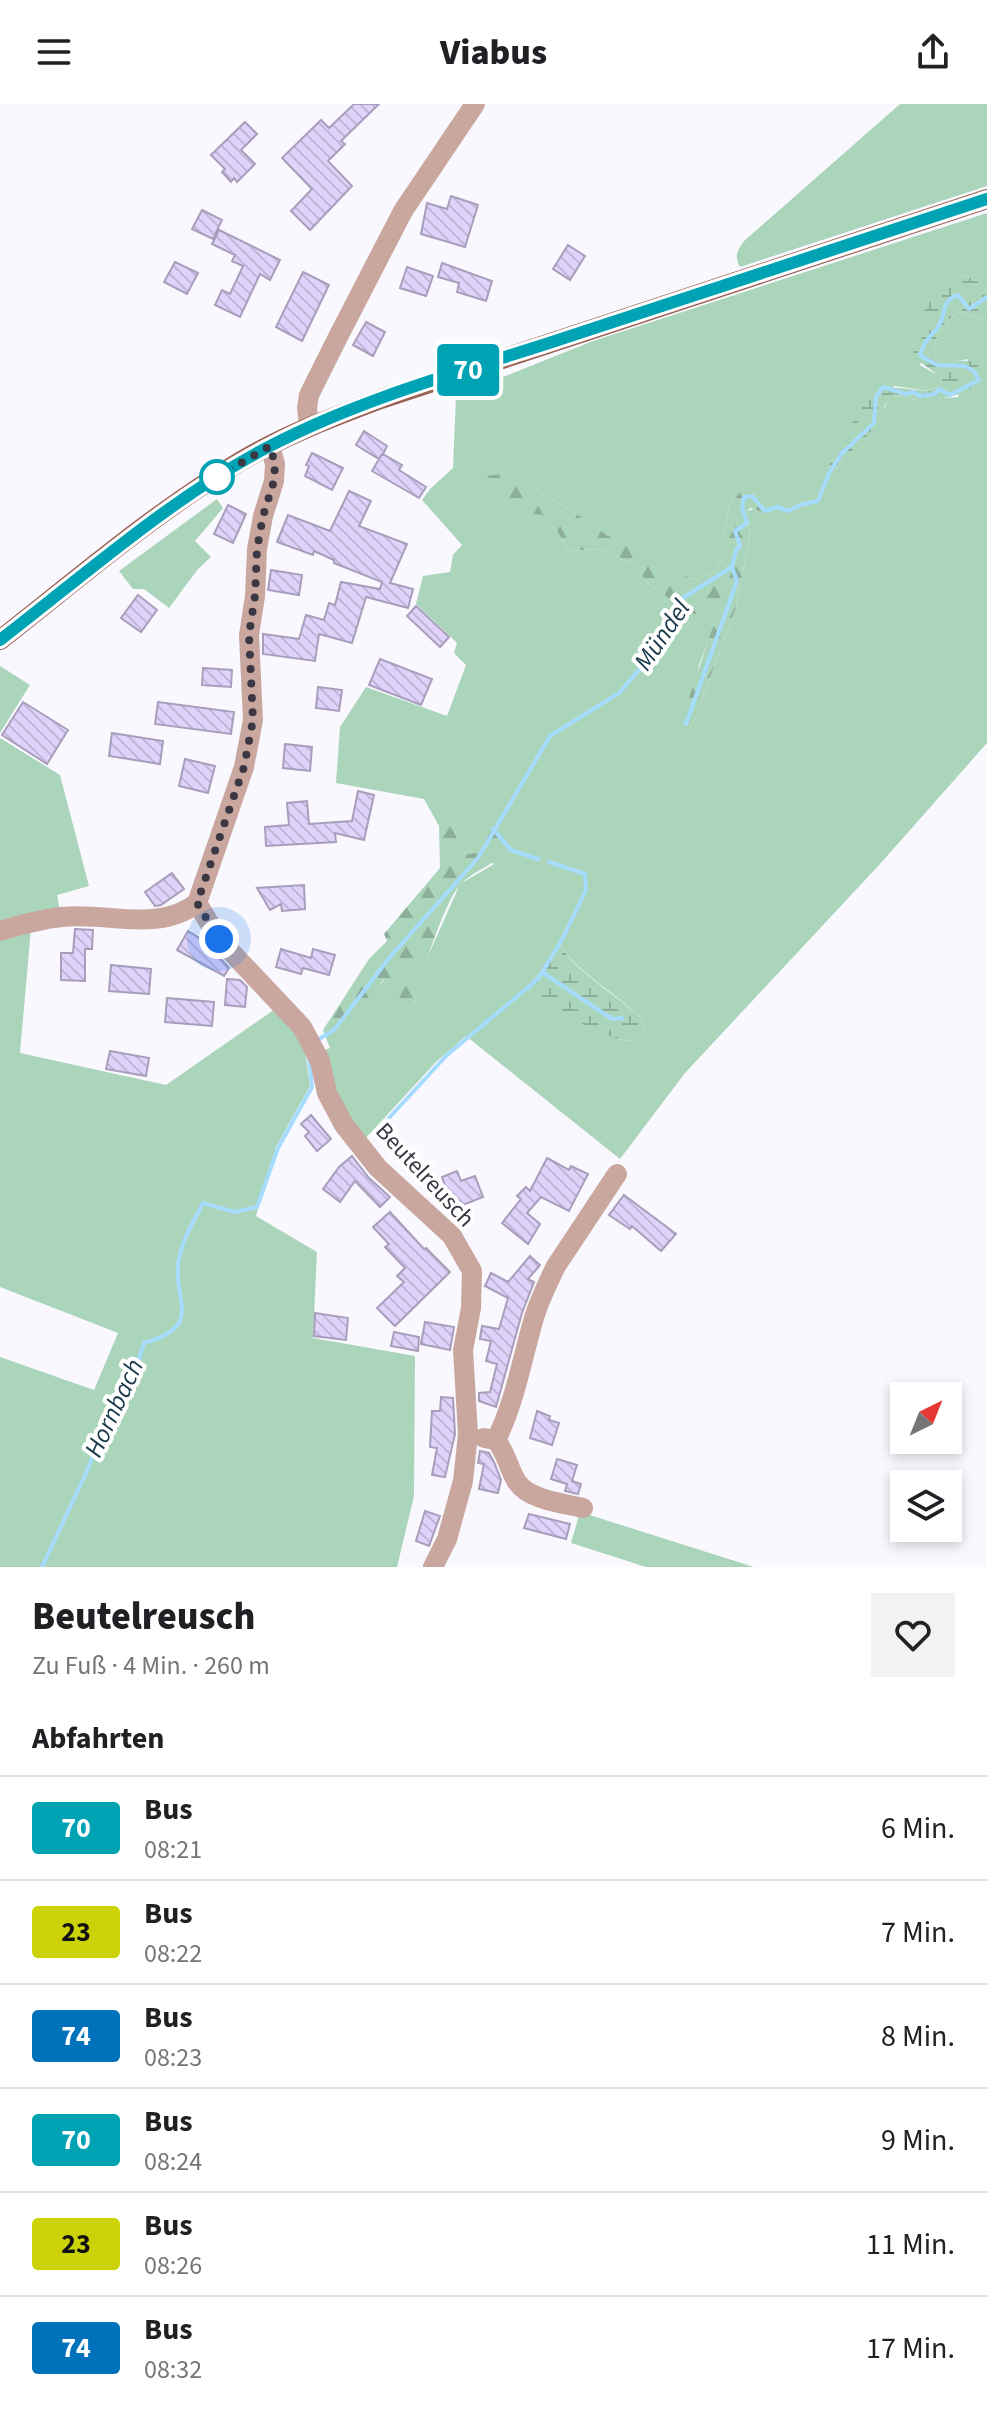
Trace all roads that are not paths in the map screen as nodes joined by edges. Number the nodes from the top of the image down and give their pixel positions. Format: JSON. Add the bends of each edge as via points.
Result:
{"nodes":[{"id":1,"x":475,"y":104,"type":"edge"},
{"id":2,"x":987,"y":199,"type":"edge"},
{"id":3,"x":309,"y":426,"type":"junction"},
{"id":4,"x":270,"y":446,"type":"junction"},
{"id":5,"x":0,"y":640,"type":"edge"},
{"id":6,"x":197,"y":903,"type":"junction"},
{"id":7,"x":7,"y":929,"type":"edge"},
{"id":8,"x":617,"y":1174,"type":"dead end"},
{"id":9,"x":468,"y":1434,"type":"junction"},
{"id":10,"x":496,"y":1440,"type":"junction"},
{"id":11,"x":583,"y":1508,"type":"dead end"},
{"id":12,"x":433,"y":1567,"type":"edge"}],
"edges":[{"from":1,"to":3,"type":"street","via":[[403,211],[309,395]]},
{"from":2,"to":3,"type":"main road"},
{"from":3,"to":4,"type":"main road"},
{"from":4,"to":5,"type":"main road","via":[[145,527]]},
{"from":4,"to":6,"type":"street","via":[[274,481],[261,527],[249,635],[253,720],[244,767]]},
{"from":6,"to":7,"type":"street","via":[[183,914],[152,920],[61,917]]},
{"from":6,"to":9,"type":"street","name":"Beutelreusch","via":[[219,939],[302,1027],[344,1125],[378,1168],[452,1236],[472,1271],[463,1350]]},
{"from":8,"to":10,"type":"street","via":[[548,1282]]},
{"from":9,"to":10,"type":"street"},
{"from":9,"to":12,"type":"street","name":"Beutelreusch","via":[[459,1495]]},
{"from":10,"to":11,"type":"street","via":[[527,1493]]}]}
